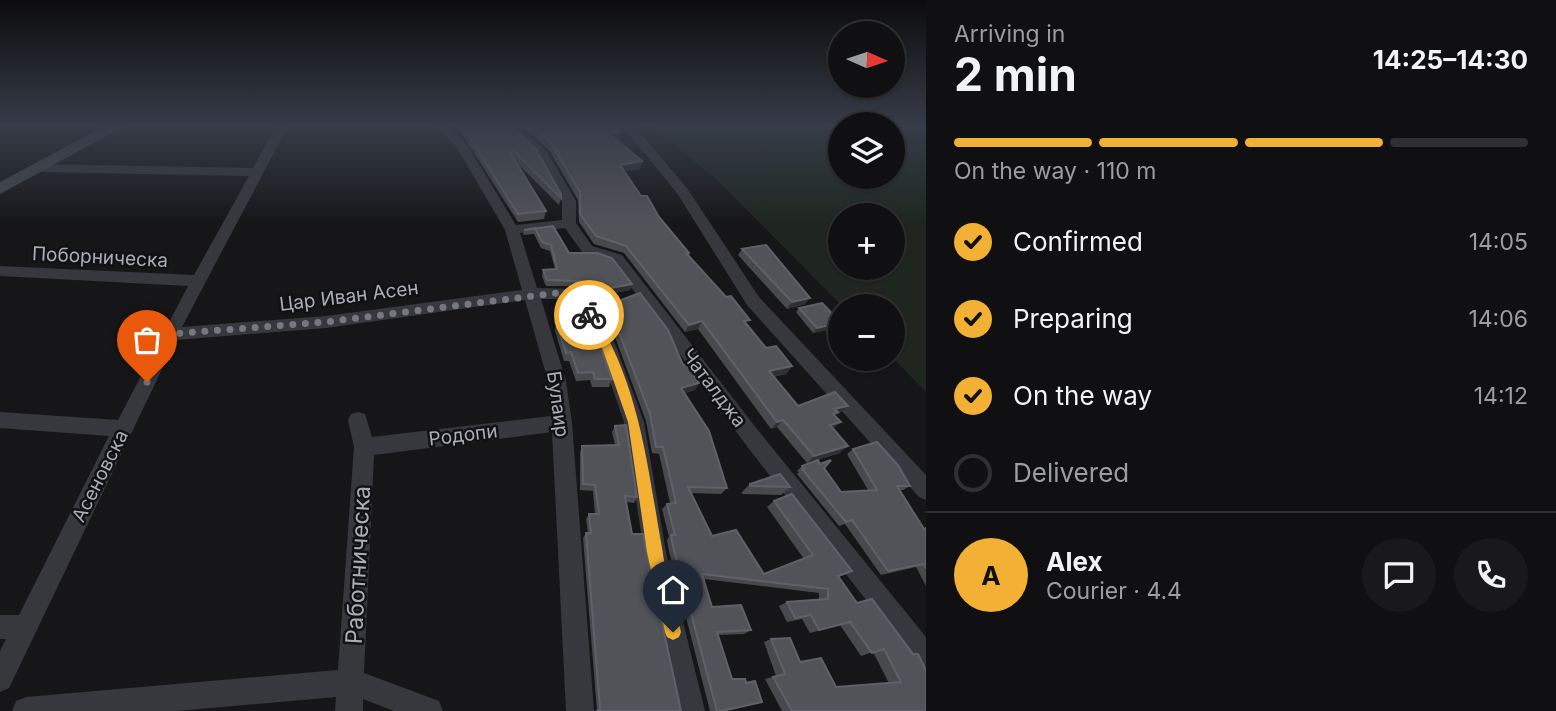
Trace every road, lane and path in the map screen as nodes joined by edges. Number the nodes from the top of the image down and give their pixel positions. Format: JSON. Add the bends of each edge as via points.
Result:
{"nodes":[{"id":1,"x":55,"y":159,"type":"edge"},
{"id":2,"x":264,"y":159,"type":"edge"},
{"id":3,"x":470,"y":159,"type":"edge"},
{"id":4,"x":545,"y":159,"type":"edge"},
{"id":5,"x":656,"y":159,"type":"edge"},
{"id":6,"x":39,"y":168,"type":"junction"},
{"id":7,"x":257,"y":172,"type":"junction"},
{"id":8,"x":0,"y":189,"type":"edge"},
{"id":9,"x":569,"y":223,"type":"junction"},
{"id":10,"x":512,"y":230,"type":"junction"},
{"id":11,"x":0,"y":271,"type":"edge"},
{"id":12,"x":198,"y":281,"type":"junction"},
{"id":13,"x":531,"y":294,"type":"junction"},
{"id":14,"x":170,"y":334,"type":"junction"},
{"id":15,"x":0,"y":420,"type":"edge"},
{"id":16,"x":358,"y":420,"type":"dead end"},
{"id":17,"x":562,"y":423,"type":"junction"},
{"id":18,"x":124,"y":429,"type":"junction"},
{"id":19,"x":364,"y":447,"type":"junction"},
{"id":20,"x":926,"y":491,"type":"edge"},
{"id":21,"x":12,"y":627,"type":"edge"},
{"id":22,"x":926,"y":657,"type":"edge"},
{"id":23,"x":0,"y":679,"type":"edge"},
{"id":24,"x":353,"y":682,"type":"junction"},
{"id":25,"x":26,"y":711,"type":"edge"},
{"id":26,"x":349,"y":711,"type":"edge"},
{"id":27,"x":429,"y":711,"type":"edge"},
{"id":28,"x":580,"y":711,"type":"edge"},
{"id":29,"x":691,"y":711,"type":"edge"}],
"edges":[{"from":1,"to":6,"type":"main road"},
{"from":2,"to":7,"type":"street","name":"Асеновска"},
{"from":3,"to":10,"type":"street","name":"Булаир"},
{"from":4,"to":9,"type":"street","name":"Чаталджа","via":[[569,201]]},
{"from":5,"to":20,"type":"street","via":[[682,191],[753,301]]},
{"from":6,"to":7,"type":"street"},
{"from":6,"to":8,"type":"main road"},
{"from":7,"to":12,"type":"street","name":"Асеновска"},
{"from":9,"to":10,"type":"street"},
{"from":9,"to":22,"type":"street","name":"Чаталджа","via":[[587,249],[617,258]]},
{"from":10,"to":13,"type":"street","name":"Булаир"},
{"from":11,"to":12,"type":"street","name":"Поборническа"},
{"from":12,"to":14,"type":"street","name":"Асеновска"},
{"from":13,"to":14,"type":"street","name":"Цар Иван Асен","via":[[326,322]]},
{"from":13,"to":17,"type":"street","name":"Булаир","via":[[557,381]]},
{"from":13,"to":29,"type":"street","name":"Цар Иван Асен","via":[[573,293],[604,338],[634,422],[655,552]]},
{"from":14,"to":18,"type":"street","name":"Асеновска"},
{"from":15,"to":18,"type":"street"},
{"from":16,"to":19,"type":"street","name":"Работническа"},
{"from":17,"to":19,"type":"street","name":"Родопи"},
{"from":17,"to":28,"type":"street","name":"Булаир"},
{"from":18,"to":21,"type":"street","name":"Асеновска"},
{"from":19,"to":24,"type":"street","name":"Работническа"},
{"from":21,"to":23,"type":"street","name":"Асеновска"},
{"from":24,"to":25,"type":"street"},
{"from":24,"to":26,"type":"street","name":"Работническа"},
{"from":24,"to":27,"type":"street"}]}
